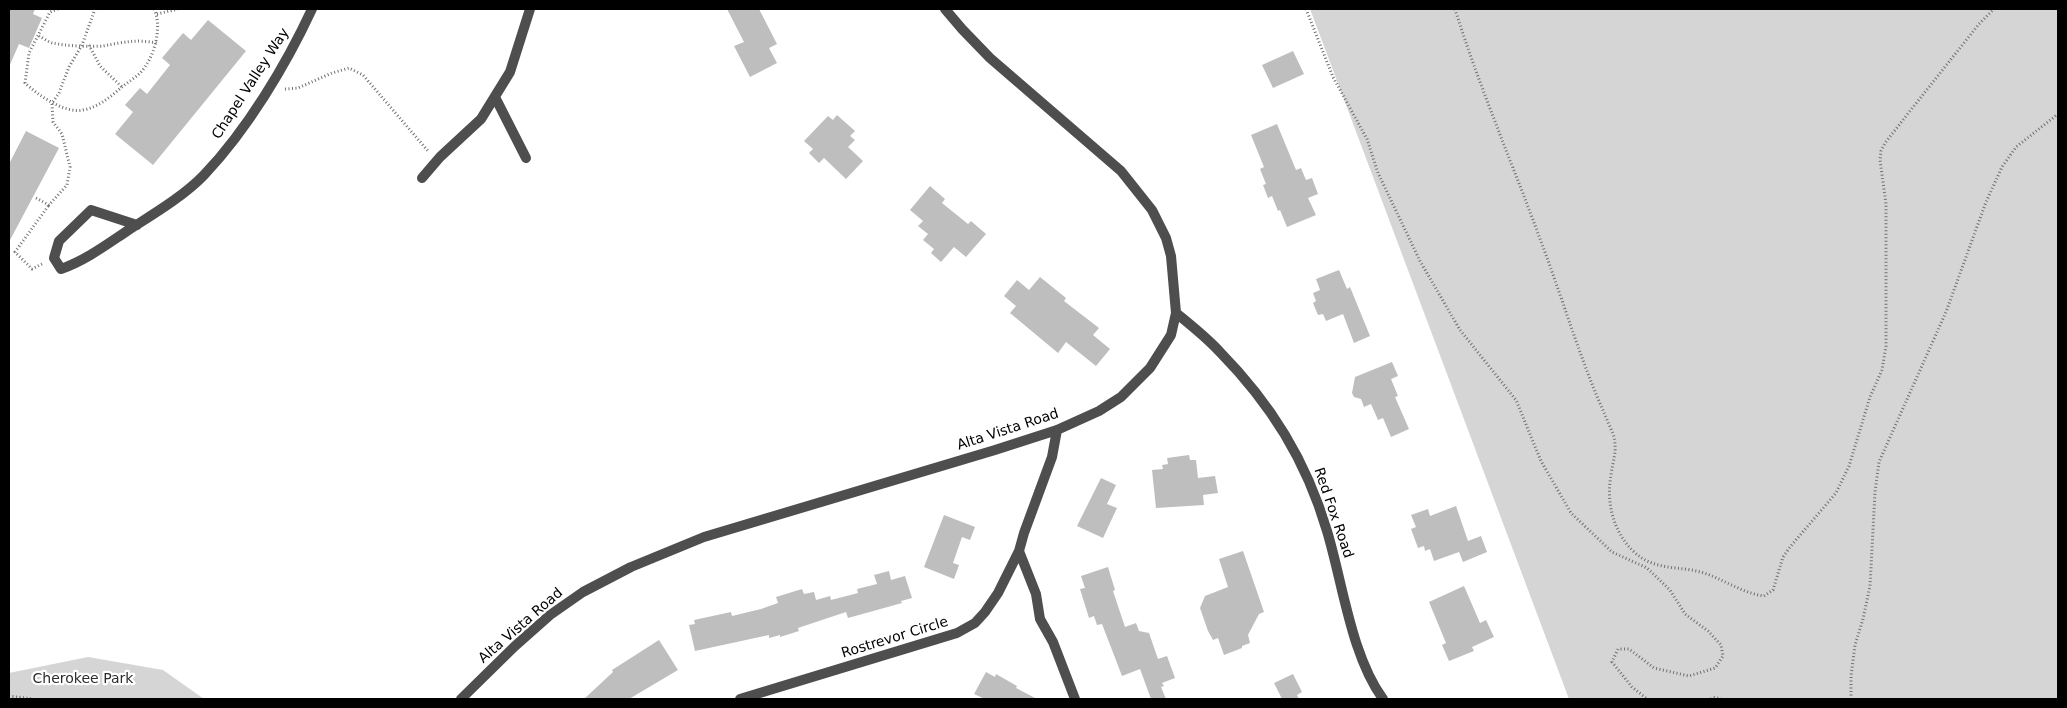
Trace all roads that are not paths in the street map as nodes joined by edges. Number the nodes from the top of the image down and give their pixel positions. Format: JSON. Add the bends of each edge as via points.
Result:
{"nodes":[{"id":1,"x":312,"y":9,"type":"edge"},
{"id":2,"x":530,"y":9,"type":"edge"},
{"id":3,"x":945,"y":9,"type":"edge"},
{"id":4,"x":495,"y":97,"type":"junction"},
{"id":5,"x":526,"y":158,"type":"dead end"},
{"id":6,"x":422,"y":178,"type":"dead end"},
{"id":7,"x":137,"y":225,"type":"junction"},
{"id":8,"x":1176,"y":313,"type":"junction"},
{"id":9,"x":1057,"y":430,"type":"junction"},
{"id":10,"x":1019,"y":552,"type":"junction"},
{"id":11,"x":461,"y":699,"type":"edge"},
{"id":12,"x":740,"y":699,"type":"edge"},
{"id":13,"x":1075,"y":699,"type":"edge"},
{"id":14,"x":1384,"y":699,"type":"edge"}],
"edges":[{"from":1,"to":7,"type":"street","name":"Chapel Valley Way","via":[[297,42],[238,135],[203,176]]},
{"from":2,"to":4,"type":"street","via":[[510,72]]},
{"from":3,"to":8,"type":"street","name":"Alta Vista Road","via":[[990,58],[1121,170],[1141,194],[1158,222],[1171,256]]},
{"from":4,"to":5,"type":"street"},
{"from":4,"to":6,"type":"street","via":[[481,119]]},
{"from":7,"to":7,"type":"street","name":"Chapel Valley Way","via":[[82,261],[61,269],[54,258],[59,241],[91,210]]},
{"from":8,"to":9,"type":"street","name":"Alta Vista Road","via":[[1172,335],[1143,376],[1121,397],[1099,411]]},
{"from":8,"to":14,"type":"street","name":"Red Fox Road","via":[[1218,350],[1258,395],[1278,421],[1302,465],[1327,531],[1362,661]]},
{"from":9,"to":10,"type":"street","name":"Rostrevor Circle","via":[[1052,457]]},
{"from":9,"to":11,"type":"street","name":"Alta Vista Road","via":[[713,535],[631,567],[583,592],[550,615]]},
{"from":10,"to":12,"type":"street","name":"Rostrevor Circle","via":[[986,612],[968,629]]},
{"from":10,"to":13,"type":"street","via":[[1036,594],[1040,619],[1053,642]]}]}
